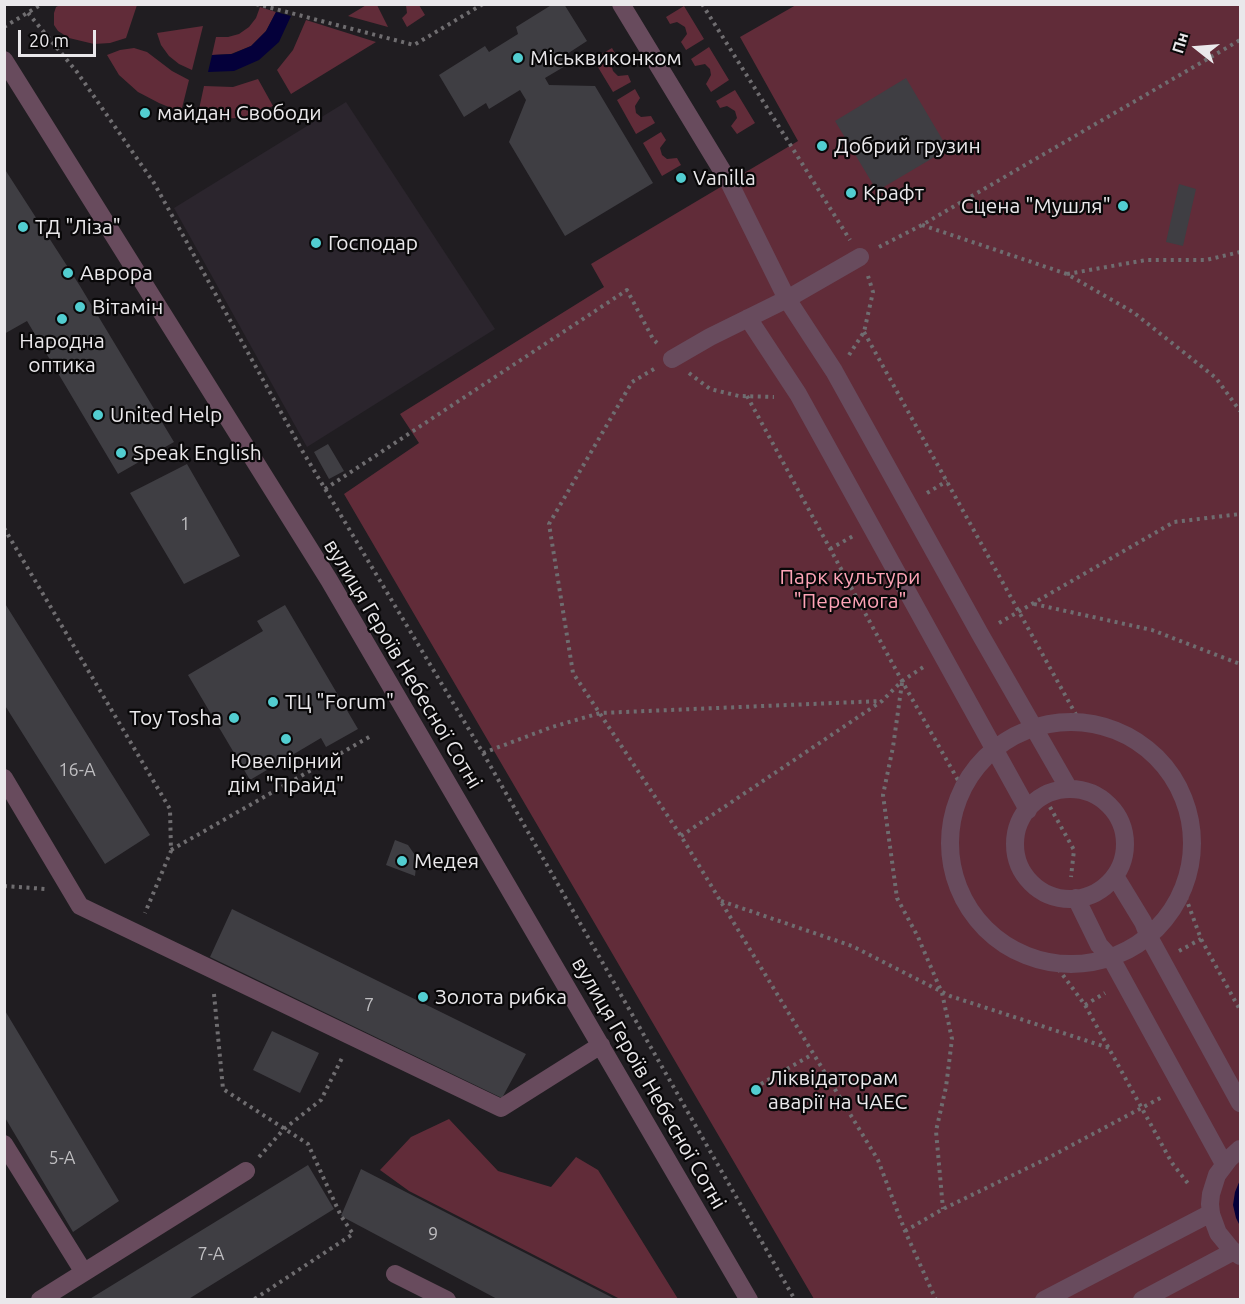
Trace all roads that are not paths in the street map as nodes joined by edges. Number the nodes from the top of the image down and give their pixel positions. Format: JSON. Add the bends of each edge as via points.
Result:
{"nodes":[{"id":1,"x":621,"y":4,"type":"edge"},
{"id":2,"x":4,"y":60,"type":"edge"},
{"id":3,"x":860,"y":257,"type":"road end"},
{"id":4,"x":787,"y":299,"type":"junction"},
{"id":5,"x":748,"y":318,"type":"junction"},
{"id":6,"x":672,"y":358,"type":"road end"},
{"id":7,"x":1033,"y":728,"type":"junction"},
{"id":8,"x":994,"y":750,"type":"junction"},
{"id":9,"x":4,"y":778,"type":"edge"},
{"id":10,"x":1069,"y":789,"type":"junction"},
{"id":11,"x":1028,"y":810,"type":"junction"},
{"id":12,"x":1115,"y":876,"type":"junction"},
{"id":13,"x":1072,"y":898,"type":"junction"},
{"id":14,"x":1149,"y":937,"type":"junction"},
{"id":15,"x":1111,"y":958,"type":"junction"},
{"id":16,"x":601,"y":1046,"type":"junction"},
{"id":17,"x":1240,"y":1103,"type":"edge"},
{"id":18,"x":4,"y":1144,"type":"edge"},
{"id":19,"x":1240,"y":1149,"type":"edge"},
{"id":20,"x":1224,"y":1164,"type":"junction"},
{"id":21,"x":246,"y":1171,"type":"road end"},
{"id":22,"x":1211,"y":1213,"type":"junction"},
{"id":23,"x":1237,"y":1254,"type":"edge"},
{"id":24,"x":83,"y":1271,"type":"junction"},
{"id":25,"x":395,"y":1274,"type":"dead end"},
{"id":26,"x":40,"y":1299,"type":"edge"},
{"id":27,"x":447,"y":1299,"type":"edge"},
{"id":28,"x":749,"y":1299,"type":"edge"},
{"id":29,"x":1044,"y":1299,"type":"edge"},
{"id":30,"x":1142,"y":1299,"type":"edge"}],
"edges":[{"from":1,"to":4,"type":"street","via":[[729,182]]},
{"from":2,"to":16,"type":"street","name":"вулиця Героїв Небесної Сотні","via":[[329,580]]},
{"from":3,"to":4,"type":"street"},
{"from":4,"to":5,"type":"street"},
{"from":4,"to":7,"type":"street","via":[[834,371]]},
{"from":5,"to":6,"type":"street"},
{"from":5,"to":8,"type":"street","via":[[798,394]]},
{"from":7,"to":8,"type":"street"},
{"from":7,"to":10,"type":"street"},
{"from":7,"to":14,"type":"street","via":[[1080,722],[1117,731],[1160,761],[1179,787],[1191,827],[1190,869],[1173,909]]},
{"from":8,"to":11,"type":"street"},
{"from":8,"to":15,"type":"street","via":[[963,789],[953,819],[950,849],[955,878],[967,906],[992,936],[1027,956],[1054,963],[1087,964]]},
{"from":9,"to":16,"type":"street","via":[[80,906],[501,1108]]},
{"from":10,"to":11,"type":"street","via":[[1044,796]]},
{"from":10,"to":12,"type":"street","via":[[1092,793],[1117,815],[1124,830],[1125,847]]},
{"from":11,"to":13,"type":"street","via":[[1016,839],[1021,867],[1040,889],[1057,897]]},
{"from":12,"to":13,"type":"street","via":[[1094,893]]},
{"from":12,"to":14,"type":"street"},
{"from":13,"to":15,"type":"street"},
{"from":14,"to":15,"type":"street"},
{"from":14,"to":17,"type":"street"},
{"from":15,"to":20,"type":"street"},
{"from":16,"to":28,"type":"street","name":"вулиця Героїв Небесної Сотні"},
{"from":18,"to":24,"type":"street"},
{"from":19,"to":20,"type":"street"},
{"from":20,"to":22,"type":"street","via":[[1210,1194]]},
{"from":21,"to":24,"type":"street"},
{"from":22,"to":23,"type":"street","via":[[1218,1233]]},
{"from":22,"to":29,"type":"street"},
{"from":23,"to":30,"type":"street"},
{"from":24,"to":26,"type":"street"},
{"from":25,"to":27,"type":"street"}]}
